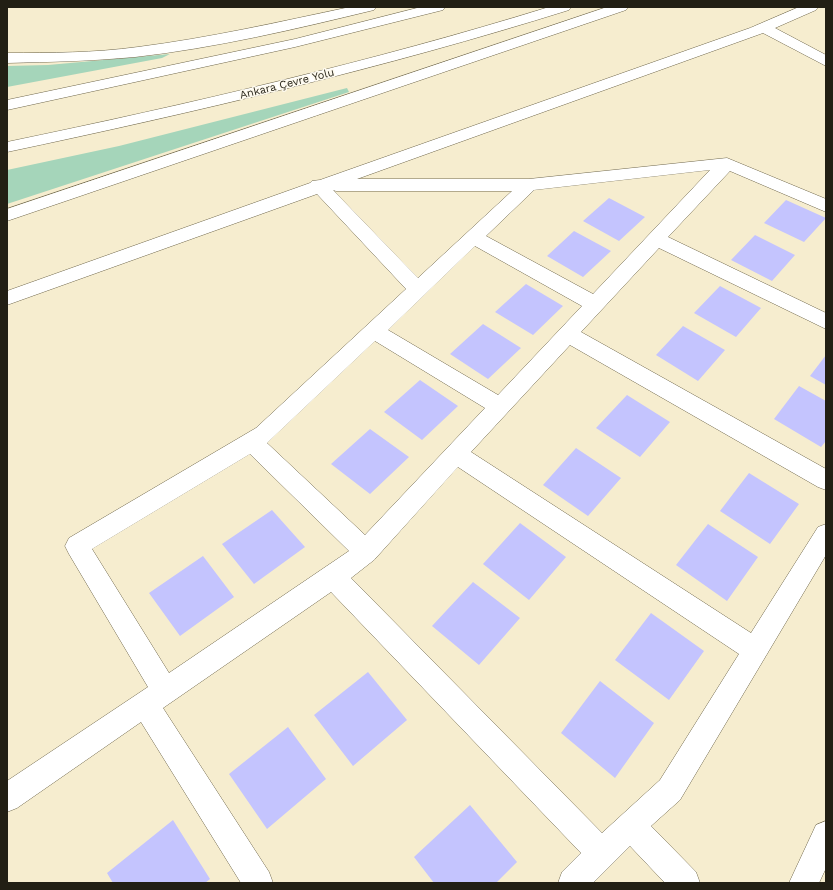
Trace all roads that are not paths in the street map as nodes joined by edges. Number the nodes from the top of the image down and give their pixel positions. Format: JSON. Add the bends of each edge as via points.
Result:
{"nodes":[{"id":1,"x":369,"y":7,"type":"edge"},
{"id":2,"x":438,"y":7,"type":"edge"},
{"id":3,"x":564,"y":7,"type":"edge"},
{"id":4,"x":621,"y":7,"type":"edge"},
{"id":5,"x":811,"y":7,"type":"edge"},
{"id":6,"x":764,"y":28,"type":"junction"},
{"id":7,"x":7,"y":58,"type":"edge"},
{"id":8,"x":826,"y":61,"type":"edge"},
{"id":9,"x":7,"y":105,"type":"edge"},
{"id":10,"x":7,"y":147,"type":"edge"},
{"id":11,"x":727,"y":162,"type":"junction"},
{"id":12,"x":529,"y":185,"type":"junction"},
{"id":13,"x":318,"y":186,"type":"junction"},
{"id":14,"x":826,"y":206,"type":"edge"},
{"id":15,"x":7,"y":215,"type":"edge"},
{"id":16,"x":474,"y":237,"type":"junction"},
{"id":17,"x":656,"y":239,"type":"junction"},
{"id":18,"x":418,"y":289,"type":"junction"},
{"id":19,"x":7,"y":298,"type":"edge"},
{"id":20,"x":595,"y":304,"type":"junction"},
{"id":21,"x":826,"y":322,"type":"edge"},
{"id":22,"x":374,"y":331,"type":"junction"},
{"id":23,"x":568,"y":334,"type":"junction"},
{"id":24,"x":500,"y":407,"type":"junction"},
{"id":25,"x":252,"y":442,"type":"junction"},
{"id":26,"x":456,"y":454,"type":"junction"},
{"id":27,"x":826,"y":480,"type":"edge"},
{"id":28,"x":826,"y":534,"type":"edge"},
{"id":29,"x":366,"y":552,"type":"junction"},
{"id":30,"x":333,"y":577,"type":"junction"},
{"id":31,"x":755,"y":650,"type":"junction"},
{"id":32,"x":155,"y":697,"type":"junction"},
{"id":33,"x":7,"y":798,"type":"edge"},
{"id":34,"x":631,"y":826,"type":"junction"},
{"id":35,"x":826,"y":835,"type":"edge"},
{"id":36,"x":601,"y":854,"type":"junction"},
{"id":37,"x":258,"y":883,"type":"edge"},
{"id":38,"x":573,"y":883,"type":"edge"},
{"id":39,"x":685,"y":883,"type":"edge"},
{"id":40,"x":804,"y":883,"type":"edge"}],
"edges":[{"from":1,"to":7,"type":"main road","via":[[241,34],[137,52]]},
{"from":2,"to":9,"type":"main road","via":[[295,43]]},
{"from":3,"to":10,"type":"main road","name":"Ankara Çevre Yolu","via":[[321,76]]},
{"from":4,"to":15,"type":"main road"},
{"from":5,"to":6,"type":"main road"},
{"from":6,"to":8,"type":"main road"},
{"from":6,"to":13,"type":"main road"},
{"from":11,"to":12,"type":"main road"},
{"from":11,"to":14,"type":"main road"},
{"from":11,"to":17,"type":"main road"},
{"from":12,"to":13,"type":"main road"},
{"from":12,"to":16,"type":"main road"},
{"from":13,"to":18,"type":"main road"},
{"from":13,"to":19,"type":"main road"},
{"from":16,"to":18,"type":"main road"},
{"from":16,"to":20,"type":"main road"},
{"from":17,"to":20,"type":"main road"},
{"from":17,"to":21,"type":"main road"},
{"from":18,"to":22,"type":"main road"},
{"from":20,"to":23,"type":"main road"},
{"from":22,"to":24,"type":"main road"},
{"from":22,"to":25,"type":"main road","via":[[264,434]]},
{"from":23,"to":24,"type":"main road"},
{"from":23,"to":27,"type":"main road"},
{"from":24,"to":26,"type":"main road"},
{"from":25,"to":29,"type":"main road"},
{"from":25,"to":32,"type":"main road","via":[[77,546]]},
{"from":26,"to":29,"type":"main road"},
{"from":26,"to":31,"type":"main road"},
{"from":28,"to":31,"type":"main road"},
{"from":29,"to":30,"type":"main road"},
{"from":30,"to":32,"type":"main road"},
{"from":30,"to":36,"type":"main road"},
{"from":31,"to":34,"type":"main road","via":[[670,790]]},
{"from":32,"to":33,"type":"main road"},
{"from":32,"to":37,"type":"main road"},
{"from":34,"to":36,"type":"main road"},
{"from":34,"to":39,"type":"main road"},
{"from":35,"to":40,"type":"main road"},
{"from":36,"to":38,"type":"main road"}]}
